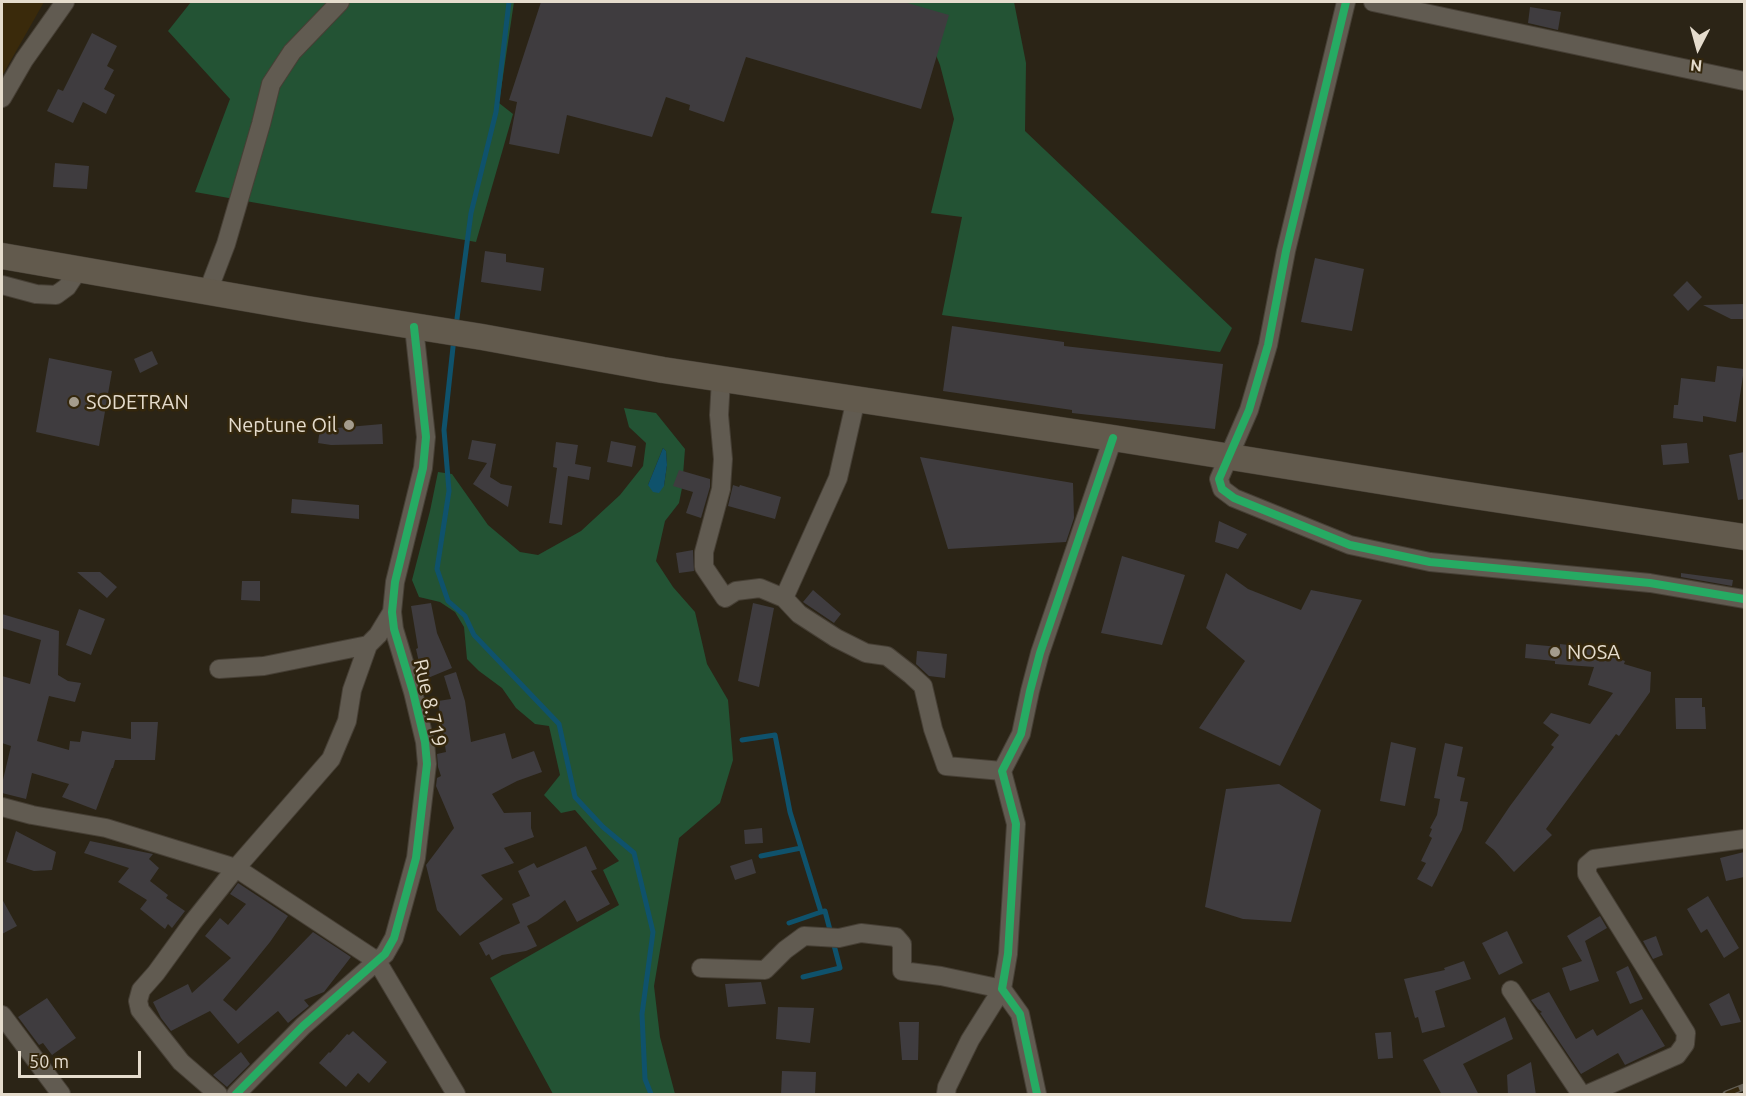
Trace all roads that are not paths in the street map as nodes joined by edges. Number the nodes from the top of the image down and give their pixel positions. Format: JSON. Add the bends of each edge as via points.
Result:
{"nodes":[{"id":1,"x":65,"y":2,"type":"edge"},
{"id":2,"x":339,"y":2,"type":"edge"},
{"id":3,"x":1346,"y":2,"type":"edge"},
{"id":4,"x":1373,"y":2,"type":"edge"},
{"id":5,"x":1744,"y":81,"type":"edge"},
{"id":6,"x":2,"y":98,"type":"edge"},
{"id":7,"x":2,"y":256,"type":"edge"},
{"id":8,"x":79,"y":269,"type":"junction"},
{"id":9,"x":2,"y":285,"type":"edge"},
{"id":10,"x":208,"y":291,"type":"junction"},
{"id":11,"x":422,"y":328,"type":"junction"},
{"id":12,"x":721,"y":379,"type":"junction"},
{"id":13,"x":856,"y":399,"type":"junction"},
{"id":14,"x":1113,"y":438,"type":"junction"},
{"id":15,"x":1228,"y":457,"type":"junction"},
{"id":16,"x":1744,"y":537,"type":"edge"},
{"id":17,"x":784,"y":598,"type":"junction"},
{"id":18,"x":1744,"y":599,"type":"edge"},
{"id":19,"x":392,"y":612,"type":"junction"},
{"id":20,"x":368,"y":645,"type":"junction"},
{"id":21,"x":219,"y":669,"type":"dead end"},
{"id":22,"x":1002,"y":771,"type":"junction"},
{"id":23,"x":2,"y":807,"type":"edge"},
{"id":24,"x":1744,"y":839,"type":"edge"},
{"id":25,"x":236,"y":868,"type":"junction"},
{"id":26,"x":377,"y":961,"type":"junction"},
{"id":27,"x":701,"y":968,"type":"dead end"},
{"id":28,"x":1002,"y":988,"type":"junction"},
{"id":29,"x":1510,"y":990,"type":"dead end"},
{"id":30,"x":2,"y":1015,"type":"edge"},
{"id":31,"x":61,"y":1095,"type":"edge"},
{"id":32,"x":218,"y":1095,"type":"edge"},
{"id":33,"x":236,"y":1095,"type":"edge"},
{"id":34,"x":456,"y":1095,"type":"edge"},
{"id":35,"x":946,"y":1095,"type":"edge"},
{"id":36,"x":1037,"y":1095,"type":"edge"},
{"id":37,"x":1581,"y":1095,"type":"edge"},
{"id":38,"x":1588,"y":1095,"type":"edge"}],
"edges":[{"from":1,"to":6,"type":"street"},
{"from":2,"to":10,"type":"street","via":[[292,52],[271,84],[226,244]]},
{"from":3,"to":15,"type":"street","via":[[1286,250],[1268,345],[1249,410]]},
{"from":4,"to":5,"type":"street"},
{"from":7,"to":8,"type":"highway"},
{"from":8,"to":9,"type":"street","via":[[56,295]]},
{"from":8,"to":10,"type":"highway"},
{"from":10,"to":11,"type":"highway"},
{"from":11,"to":12,"type":"highway"},
{"from":11,"to":19,"type":"street","name":"Rue 8.719","via":[[426,437],[423,468],[395,582]]},
{"from":12,"to":13,"type":"highway"},
{"from":12,"to":17,"type":"street","via":[[721,489],[704,552],[704,567],[725,598],[736,591],[760,588]]},
{"from":13,"to":14,"type":"highway"},
{"from":13,"to":17,"type":"street","via":[[838,478]]},
{"from":14,"to":15,"type":"highway"},
{"from":14,"to":22,"type":"street","via":[[1041,653],[1021,734]]},
{"from":15,"to":16,"type":"highway"},
{"from":15,"to":18,"type":"street","via":[[1219,479],[1222,489],[1234,498],[1350,545],[1430,562],[1650,583]]},
{"from":17,"to":22,"type":"street","via":[[799,614],[836,638],[866,653],[887,656],[923,686],[946,766]]},
{"from":19,"to":20,"type":"street"},
{"from":19,"to":26,"type":"street","name":"Rue 8.719","via":[[427,764],[416,858],[394,938]]},
{"from":20,"to":21,"type":"street","via":[[264,666]]},
{"from":20,"to":25,"type":"street","via":[[352,690],[347,721],[331,759]]},
{"from":22,"to":28,"type":"street","via":[[1016,824],[1008,954]]},
{"from":23,"to":25,"type":"street","via":[[106,828]]},
{"from":24,"to":38,"type":"street","via":[[1594,859],[1587,865],[1587,874],[1686,1033],[1685,1044],[1677,1055]]},
{"from":25,"to":26,"type":"street"},
{"from":25,"to":32,"type":"street","via":[[141,990],[138,1001],[140,1010],[171,1051]]},
{"from":26,"to":33,"type":"street","name":"Rue 8.719","via":[[303,1026]]},
{"from":26,"to":34,"type":"street"},
{"from":27,"to":28,"type":"street","via":[[765,970],[804,936],[839,938],[861,933],[896,937],[902,944],[902,971]]},
{"from":28,"to":35,"type":"street","via":[[969,1040]]},
{"from":28,"to":36,"type":"street","via":[[1020,1014]]},
{"from":29,"to":37,"type":"street"},
{"from":30,"to":31,"type":"street"}]}
